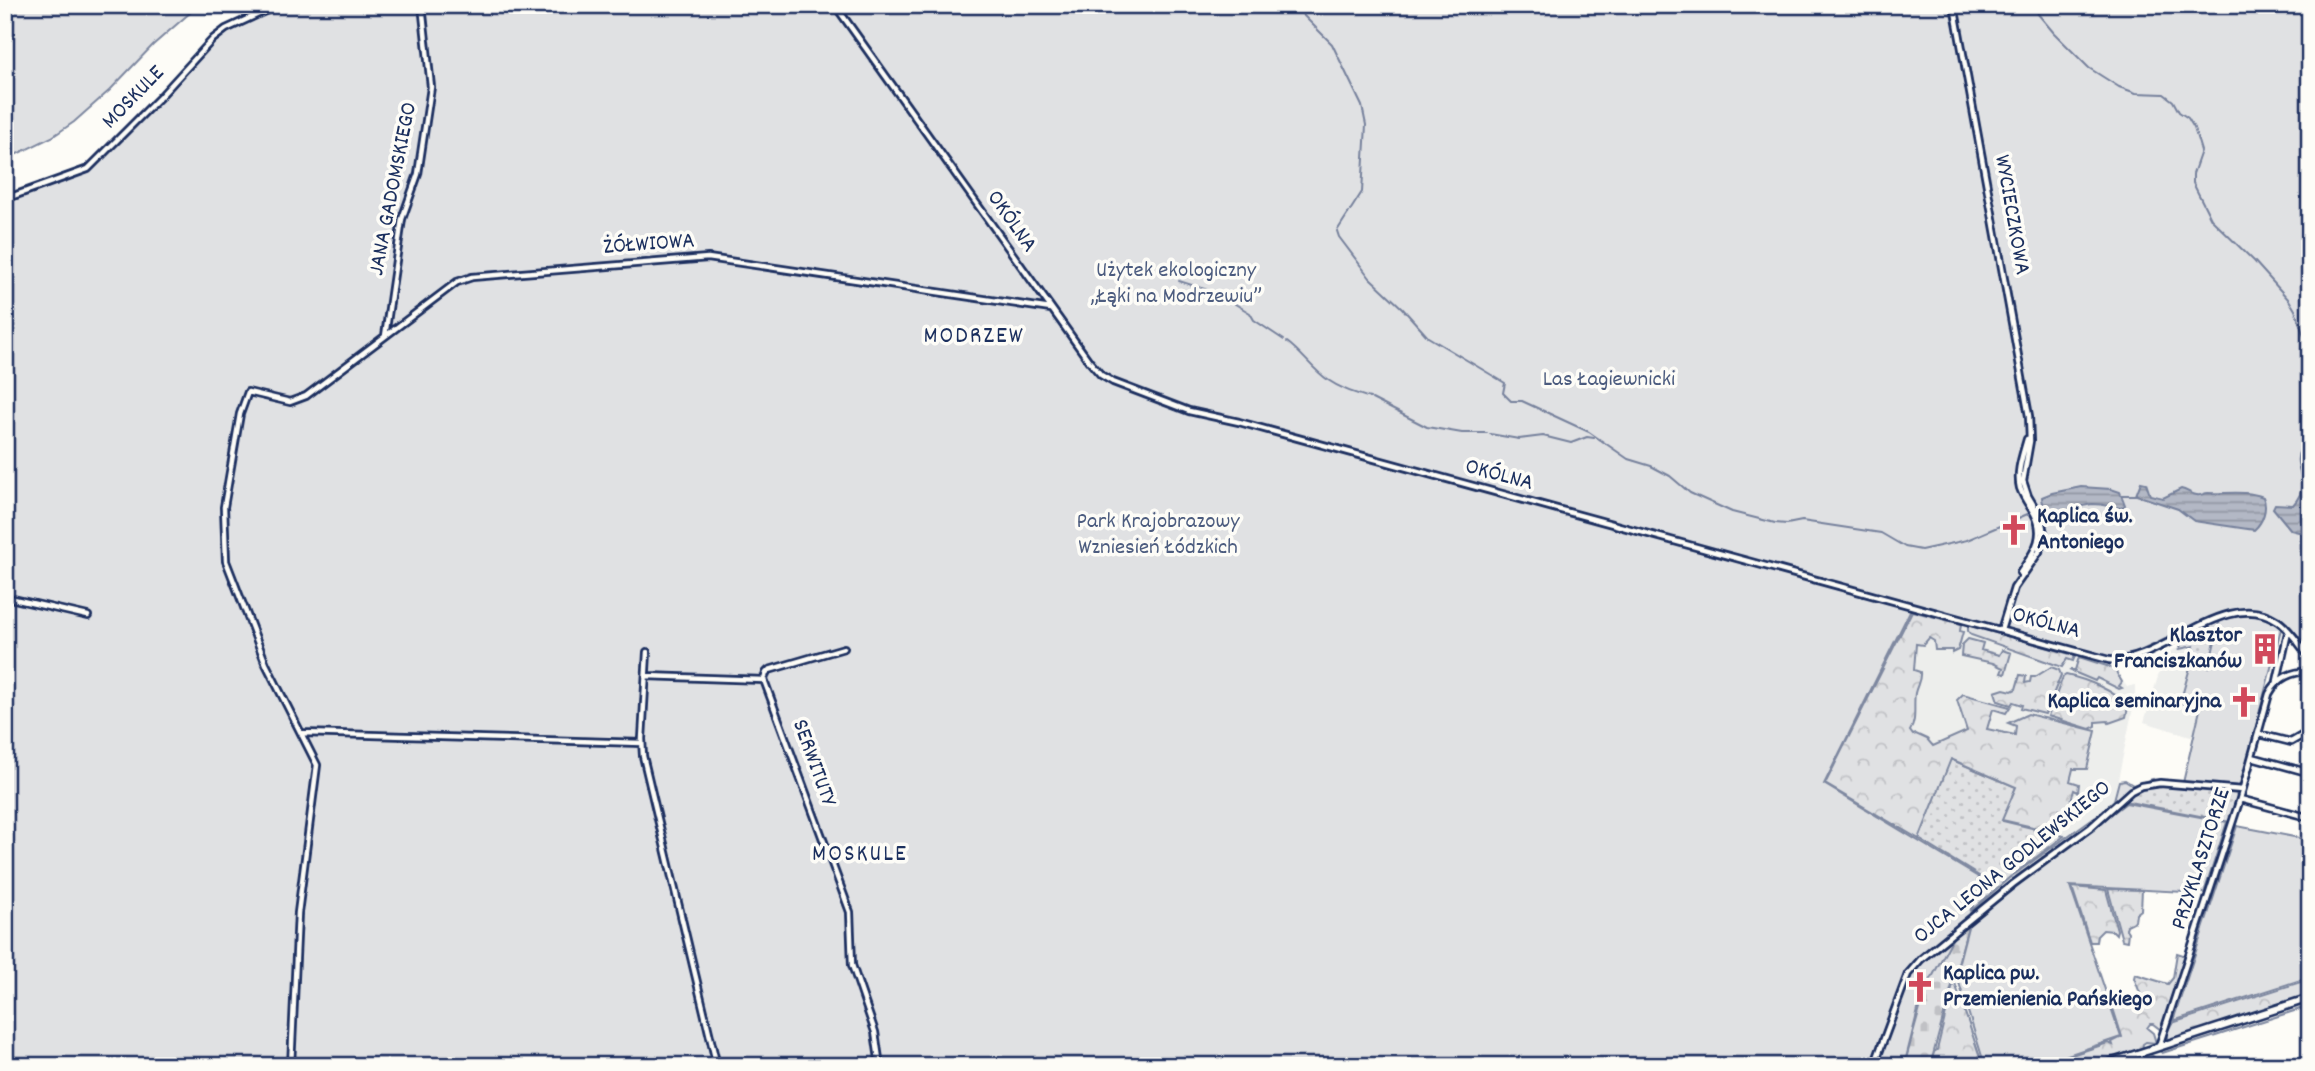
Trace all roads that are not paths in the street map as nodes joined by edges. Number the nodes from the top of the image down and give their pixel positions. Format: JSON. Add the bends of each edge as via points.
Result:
{"nodes":[{"id":1,"x":278,"y":5,"type":"edge"},
{"id":2,"x":422,"y":5,"type":"edge"},
{"id":3,"x":835,"y":5,"type":"edge"},
{"id":4,"x":1954,"y":5,"type":"edge"},
{"id":5,"x":5,"y":198,"type":"edge"},
{"id":6,"x":1052,"y":310,"type":"junction"},
{"id":7,"x":384,"y":337,"type":"junction"},
{"id":8,"x":5,"y":597,"type":"edge"},
{"id":9,"x":88,"y":616,"type":"dead end"},
{"id":10,"x":2001,"y":630,"type":"junction"},
{"id":11,"x":2288,"y":631,"type":"junction"},
{"id":12,"x":844,"y":648,"type":"dead end"},
{"id":13,"x":647,"y":652,"type":"dead end"},
{"id":14,"x":2310,"y":659,"type":"edge"},
{"id":15,"x":2310,"y":671,"type":"edge"},
{"id":16,"x":646,"y":676,"type":"junction"},
{"id":17,"x":764,"y":680,"type":"junction"},
{"id":18,"x":2277,"y":682,"type":"junction"},
{"id":19,"x":2310,"y":732,"type":"edge"},
{"id":20,"x":302,"y":733,"type":"junction"},
{"id":21,"x":2258,"y":734,"type":"junction"},
{"id":22,"x":642,"y":743,"type":"junction"},
{"id":23,"x":2252,"y":757,"type":"junction"},
{"id":24,"x":2310,"y":773,"type":"edge"},
{"id":25,"x":2242,"y":790,"type":"junction"},
{"id":26,"x":2240,"y":799,"type":"junction"},
{"id":27,"x":2310,"y":814,"type":"edge"},
{"id":28,"x":2310,"y":998,"type":"edge"},
{"id":29,"x":2159,"y":1047,"type":"junction"},
{"id":30,"x":291,"y":1066,"type":"edge"},
{"id":31,"x":717,"y":1066,"type":"edge"},
{"id":32,"x":880,"y":1066,"type":"edge"},
{"id":33,"x":1874,"y":1066,"type":"edge"},
{"id":34,"x":2100,"y":1066,"type":"edge"}],
"edges":[{"from":1,"to":5,"type":"street","name":"MOSKULE","via":[[214,38],[88,169]]},
{"from":2,"to":7,"type":"street","name":"JANA GADOMSKIEGO","via":[[431,87],[418,174],[402,219]]},
{"from":3,"to":6,"type":"street","name":"OKÓLNA"},
{"from":4,"to":10,"type":"street","name":"WYCIECZKOWA","via":[[2028,407],[2029,432],[2019,481],[2040,535],[2020,574]]},
{"from":6,"to":7,"type":"street","name":"ŻÓŁWIOWA","via":[[695,258],[465,278]]},
{"from":6,"to":10,"type":"street","name":"OKÓLNA","via":[[1103,376],[1189,411]]},
{"from":7,"to":20,"type":"street","name":"ŻÓŁWIOWA","via":[[322,387],[298,400],[251,391],[240,414],[226,490],[226,561],[265,664]]},
{"from":8,"to":9,"type":"street"},
{"from":10,"to":11,"type":"street","name":"OKÓLNA","via":[[2117,661],[2232,614],[2268,616]]},
{"from":11,"to":14,"type":"street","name":"OKÓLNA"},
{"from":11,"to":18,"type":"street","name":"PRZYKLASZTORZE"},
{"from":12,"to":17,"type":"street","via":[[769,670]]},
{"from":13,"to":16,"type":"street"},
{"from":15,"to":18,"type":"street"},
{"from":16,"to":17,"type":"street"},
{"from":16,"to":22,"type":"street"},
{"from":17,"to":32,"type":"street","name":"SERWITUTY","via":[[850,912],[852,965],[875,1032]]},
{"from":18,"to":21,"type":"street","name":"PRZYKLASZTORZE"},
{"from":19,"to":21,"type":"street","via":[[2291,742]]},
{"from":20,"to":22,"type":"street"},
{"from":20,"to":30,"type":"street","via":[[317,765],[298,913]]},
{"from":21,"to":23,"type":"street","name":"PRZYKLASZTORZE"},
{"from":22,"to":31,"type":"street"},
{"from":23,"to":24,"type":"street"},
{"from":23,"to":25,"type":"street","name":"PRZYKLASZTORZE"},
{"from":25,"to":26,"type":"street","name":"PRZYKLASZTORZE"},
{"from":25,"to":33,"type":"street","name":"OJCA LEONA GODLEWSKIEGO","via":[[2160,783],[2131,791],[1921,959],[1908,974]]},
{"from":26,"to":27,"type":"street"},
{"from":26,"to":29,"type":"street","name":"PRZYKLASZTORZE"},
{"from":28,"to":29,"type":"main road"},
{"from":29,"to":34,"type":"main road"}]}
